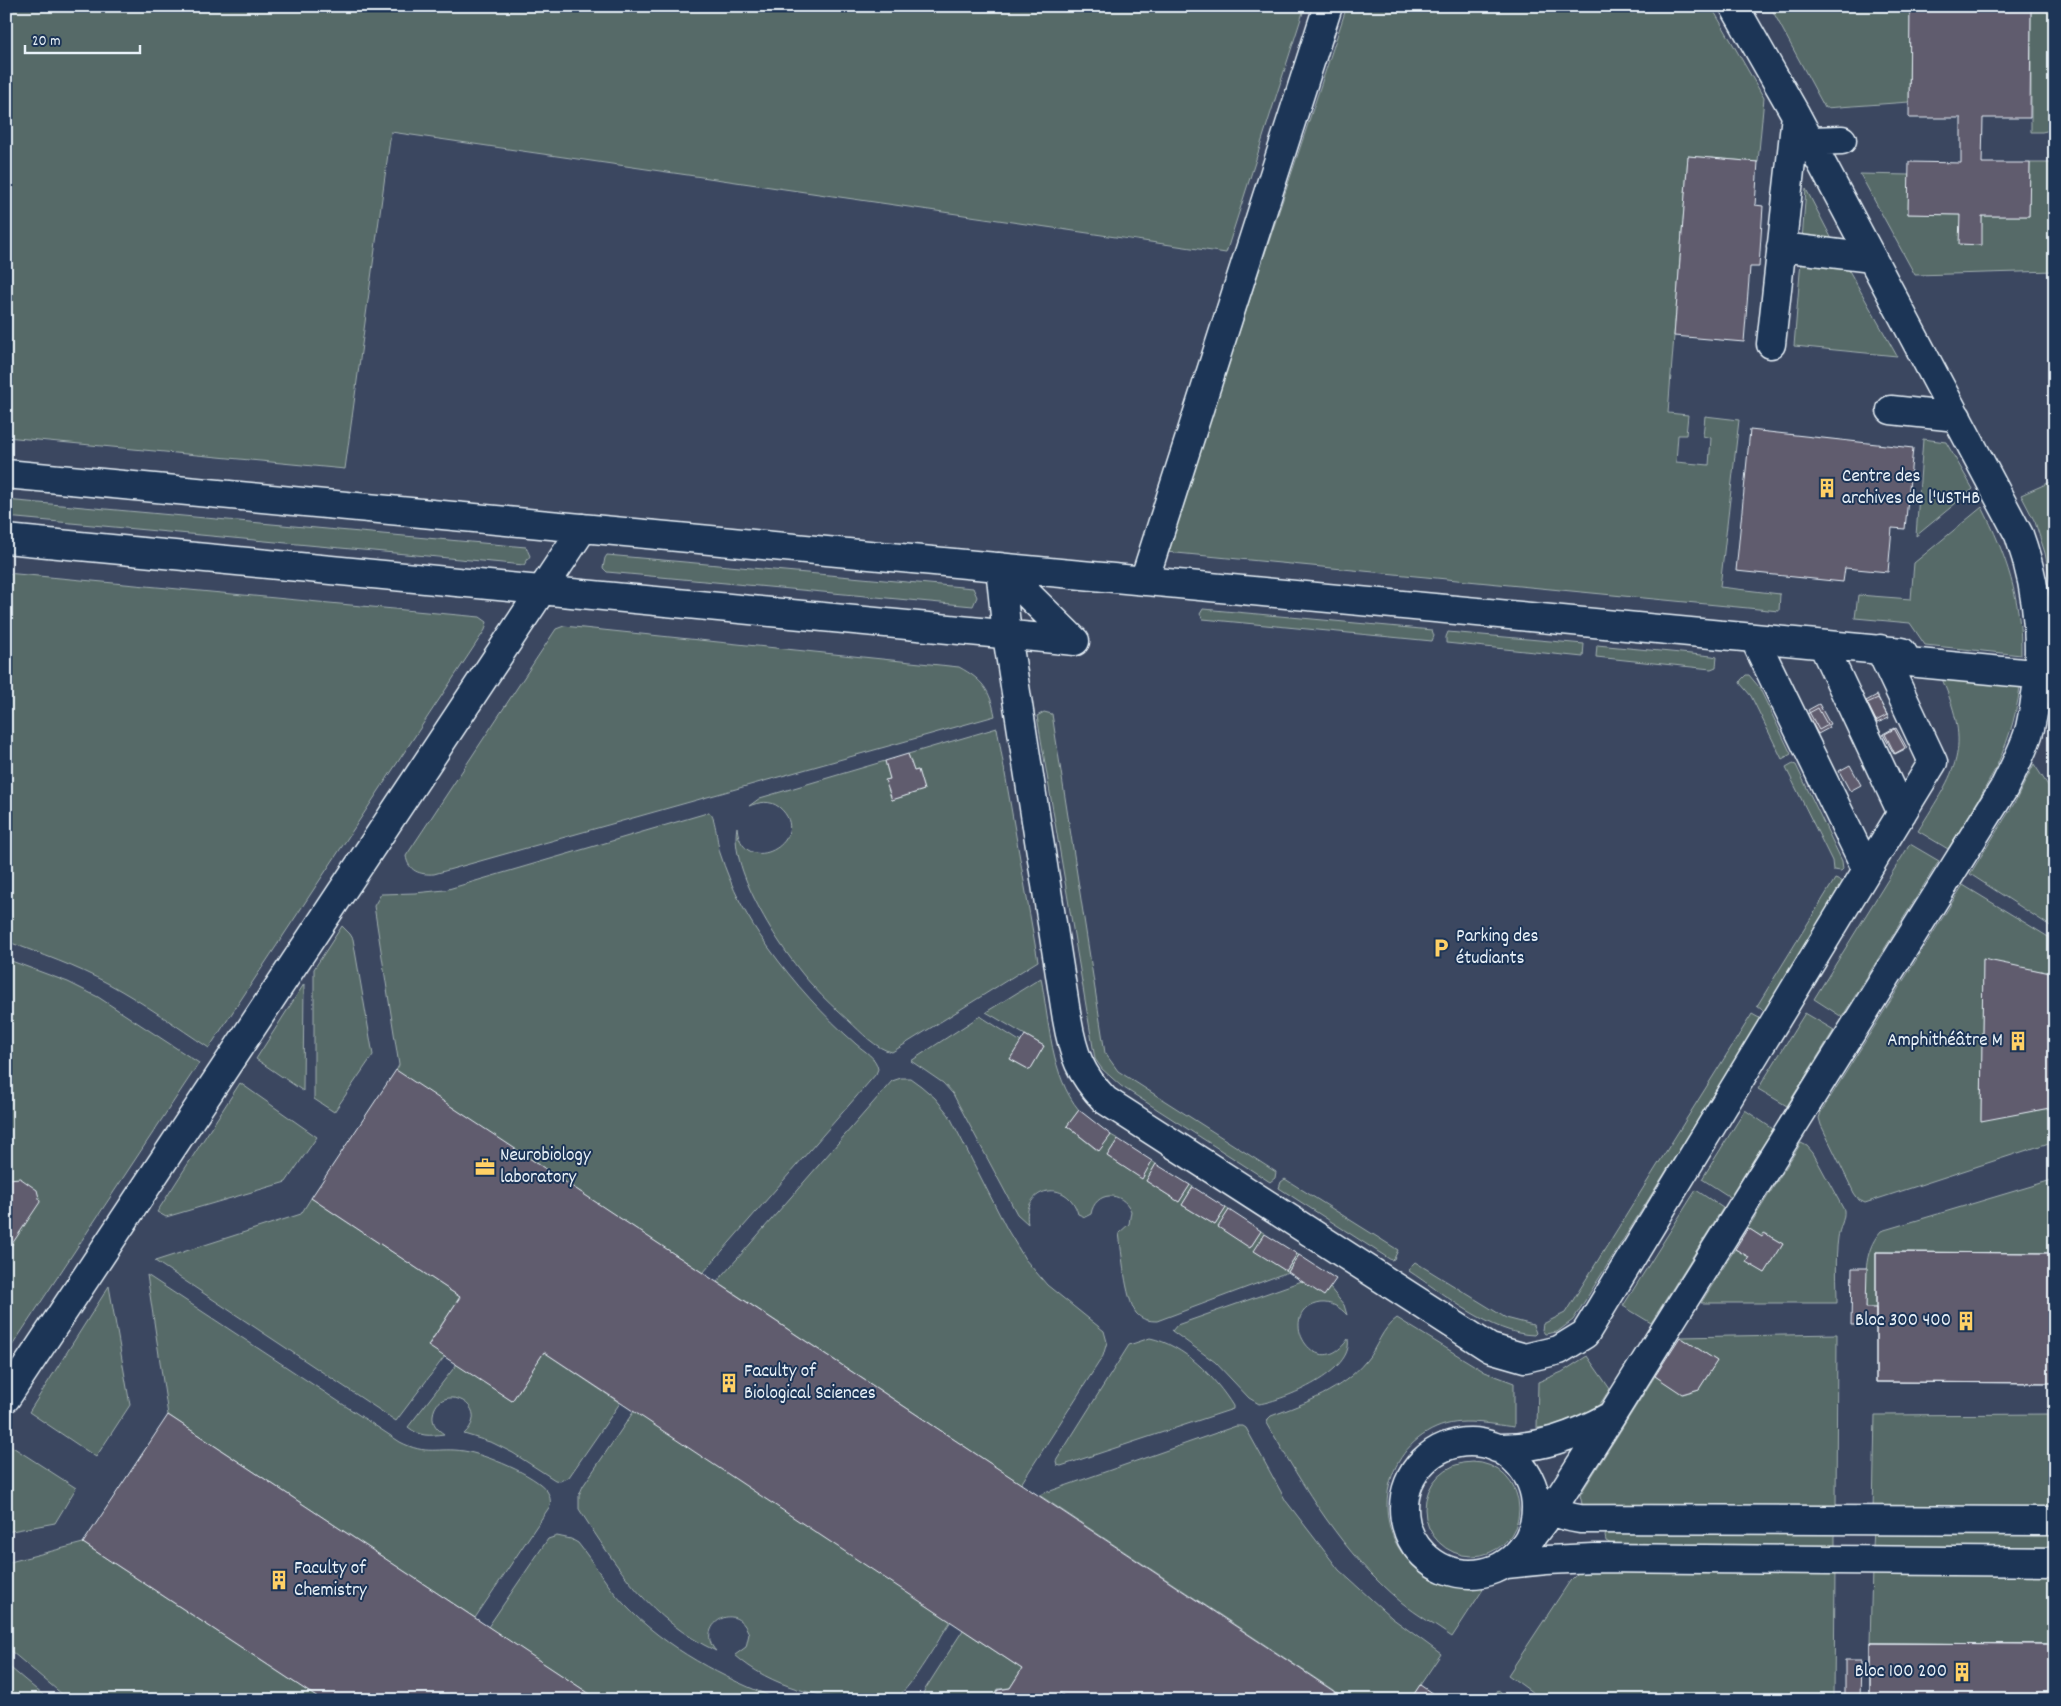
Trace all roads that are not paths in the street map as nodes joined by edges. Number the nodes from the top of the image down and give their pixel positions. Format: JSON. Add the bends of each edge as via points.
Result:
{"nodes":[{"id":1,"x":1328,"y":6,"type":"edge"},
{"id":2,"x":1734,"y":6,"type":"edge"},
{"id":3,"x":1796,"y":115,"type":"junction"},
{"id":4,"x":1842,"y":140,"type":"dead end"},
{"id":5,"x":1810,"y":141,"type":"junction"},
{"id":6,"x":1781,"y":247,"type":"junction"},
{"id":7,"x":1872,"y":258,"type":"junction"},
{"id":8,"x":1771,"y":344,"type":"dead end"},
{"id":9,"x":1891,"y":410,"type":"dead end"},
{"id":10,"x":1957,"y":417,"type":"junction"},
{"id":11,"x":6,"y":474,"type":"edge"},
{"id":12,"x":583,"y":528,"type":"junction"},
{"id":13,"x":6,"y":539,"type":"edge"},
{"id":14,"x":1000,"y":567,"type":"junction"},
{"id":15,"x":1144,"y":581,"type":"junction"},
{"id":16,"x":541,"y":591,"type":"junction"},
{"id":17,"x":1008,"y":635,"type":"junction"},
{"id":18,"x":1754,"y":638,"type":"junction"},
{"id":19,"x":1823,"y":645,"type":"junction"},
{"id":20,"x":1880,"y":649,"type":"junction"},
{"id":21,"x":2047,"y":675,"type":"edge"},
{"id":22,"x":1902,"y":813,"type":"junction"},
{"id":23,"x":1867,"y":870,"type":"junction"},
{"id":24,"x":6,"y":1398,"type":"edge"},
{"id":25,"x":1612,"y":1415,"type":"junction"},
{"id":26,"x":1497,"y":1448,"type":"junction"},
{"id":27,"x":1543,"y":1502,"type":"junction"},
{"id":28,"x":2055,"y":1521,"type":"edge"},
{"id":29,"x":1514,"y":1557,"type":"junction"},
{"id":30,"x":2055,"y":1562,"type":"edge"}],
"edges":[{"from":1,"to":15,"type":"lane"},
{"from":2,"to":3,"type":"lane"},
{"from":3,"to":5,"type":"lane"},
{"from":3,"to":6,"type":"lane"},
{"from":4,"to":5,"type":"lane"},
{"from":5,"to":7,"type":"lane"},
{"from":6,"to":7,"type":"lane"},
{"from":6,"to":8,"type":"lane"},
{"from":7,"to":10,"type":"lane"},
{"from":9,"to":10,"type":"lane"},
{"from":10,"to":21,"type":"lane","via":[[2019,535],[2029,561]]},
{"from":11,"to":12,"type":"lane"},
{"from":12,"to":14,"type":"lane"},
{"from":12,"to":16,"type":"lane"},
{"from":13,"to":16,"type":"lane"},
{"from":14,"to":15,"type":"lane"},
{"from":14,"to":17,"type":"lane"},
{"from":14,"to":17,"type":"lane","via":[[1075,641]]},
{"from":15,"to":18,"type":"lane"},
{"from":16,"to":17,"type":"lane"},
{"from":16,"to":24,"type":"lane"},
{"from":17,"to":23,"type":"lane","via":[[1068,1027],[1079,1067],[1090,1085],[1106,1100],[1490,1348],[1526,1358],[1558,1350],[1584,1334]]},
{"from":18,"to":19,"type":"lane"},
{"from":18,"to":23,"type":"lane"},
{"from":19,"to":20,"type":"lane"},
{"from":19,"to":22,"type":"lane"},
{"from":20,"to":21,"type":"lane","via":[[1902,652],[1908,662]]},
{"from":20,"to":22,"type":"lane","via":[[1933,762]]},
{"from":21,"to":25,"type":"lane","via":[[2030,730],[2004,788]]},
{"from":22,"to":23,"type":"lane"},
{"from":25,"to":26,"type":"lane","via":[[1582,1432],[1551,1442]]},
{"from":25,"to":27,"type":"lane"},
{"from":26,"to":27,"type":"lane","via":[[1524,1470]]},
{"from":26,"to":29,"type":"lane","via":[[1476,1442],[1456,1444],[1436,1451],[1420,1464],[1409,1482],[1404,1503],[1406,1523],[1414,1543],[1428,1559],[1446,1569],[1466,1574],[1486,1572]]},
{"from":27,"to":28,"type":"lane","via":[[1564,1517],[1580,1518]]},
{"from":27,"to":29,"type":"lane","via":[[1536,1510],[1532,1531]]},
{"from":29,"to":30,"type":"lane","via":[[1546,1560]]}]}
